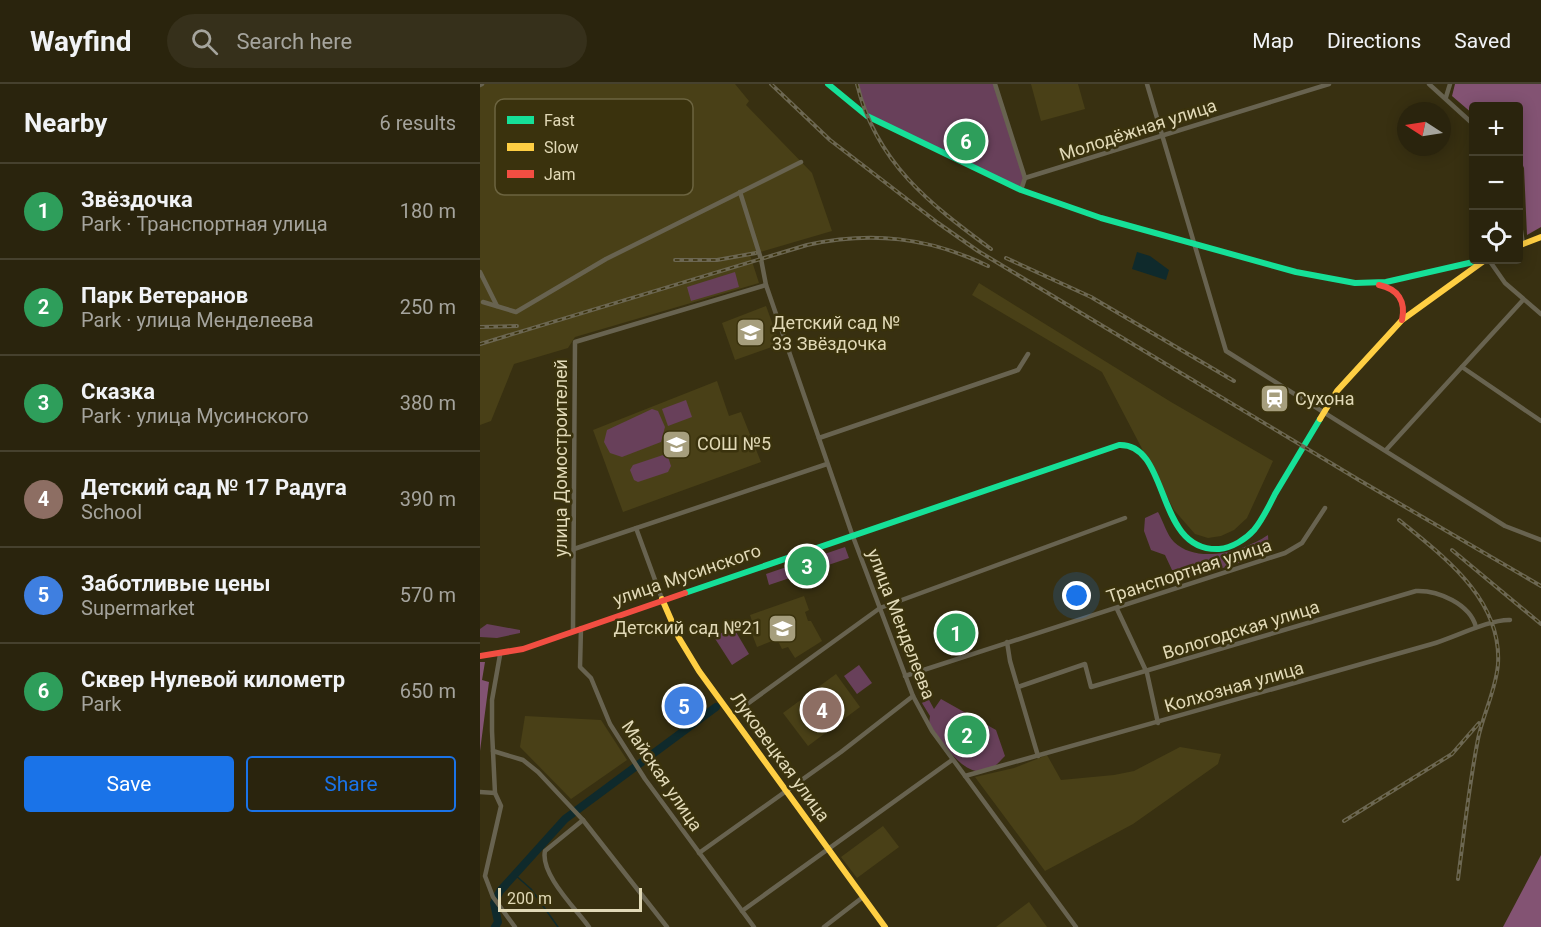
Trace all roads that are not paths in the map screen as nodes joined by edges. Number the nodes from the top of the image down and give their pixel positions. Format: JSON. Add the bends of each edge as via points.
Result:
{"nodes":[{"id":1,"x":828,"y":84,"type":"edge"},
{"id":2,"x":995,"y":84,"type":"edge"},
{"id":3,"x":1147,"y":84,"type":"edge"},
{"id":4,"x":1329,"y":84,"type":"edge"},
{"id":5,"x":1429,"y":84,"type":"edge"},
{"id":6,"x":1450,"y":84,"type":"edge"},
{"id":7,"x":1446,"y":97,"type":"junction"},
{"id":8,"x":1469,"y":120,"type":"edge"},
{"id":9,"x":1163,"y":137,"type":"junction"},
{"id":10,"x":801,"y":162,"type":"dead end"},
{"id":11,"x":1025,"y":178,"type":"junction"},
{"id":12,"x":1021,"y":190,"type":"junction"},
{"id":13,"x":740,"y":192,"type":"junction"},
{"id":14,"x":1541,"y":237,"type":"edge"},
{"id":15,"x":1196,"y":244,"type":"junction"},
{"id":16,"x":1523,"y":244,"type":"edge"},
{"id":17,"x":1469,"y":264,"type":"edge"},
{"id":18,"x":1479,"y":264,"type":"edge"},
{"id":19,"x":1488,"y":264,"type":"edge"},
{"id":20,"x":480,"y":272,"type":"edge"},
{"id":21,"x":1355,"y":283,"type":"junction"},
{"id":22,"x":766,"y":285,"type":"junction"},
{"id":23,"x":1523,"y":300,"type":"junction"},
{"id":24,"x":483,"y":302,"type":"dead end"},
{"id":25,"x":497,"y":306,"type":"junction"},
{"id":26,"x":1541,"y":314,"type":"edge"},
{"id":27,"x":1402,"y":320,"type":"junction"},
{"id":28,"x":1028,"y":354,"type":"dead end"},
{"id":29,"x":1462,"y":367,"type":"junction"},
{"id":30,"x":1541,"y":421,"type":"edge"},
{"id":31,"x":819,"y":438,"type":"junction"},
{"id":32,"x":1386,"y":450,"type":"junction"},
{"id":33,"x":827,"y":464,"type":"junction"},
{"id":34,"x":1325,"y":508,"type":"dead end"},
{"id":35,"x":1125,"y":518,"type":"dead end"},
{"id":36,"x":636,"y":528,"type":"junction"},
{"id":37,"x":852,"y":534,"type":"junction"},
{"id":38,"x":1541,"y":540,"type":"edge"},
{"id":39,"x":574,"y":549,"type":"junction"},
{"id":40,"x":663,"y":599,"type":"junction"},
{"id":41,"x":880,"y":608,"type":"junction"},
{"id":42,"x":1117,"y":609,"type":"junction"},
{"id":43,"x":1510,"y":620,"type":"dead end"},
{"id":44,"x":1476,"y":627,"type":"junction"},
{"id":45,"x":581,"y":628,"type":"junction"},
{"id":46,"x":573,"y":631,"type":"junction"},
{"id":47,"x":1007,"y":642,"type":"junction"},
{"id":48,"x":480,"y":655,"type":"edge"},
{"id":49,"x":500,"y":655,"type":"junction"},
{"id":50,"x":1147,"y":673,"type":"junction"},
{"id":51,"x":905,"y":676,"type":"junction"},
{"id":52,"x":1018,"y":687,"type":"junction"},
{"id":53,"x":913,"y":696,"type":"junction"},
{"id":54,"x":732,"y":715,"type":"junction"},
{"id":55,"x":1158,"y":723,"type":"junction"},
{"id":56,"x":493,"y":751,"type":"junction"},
{"id":57,"x":1038,"y":756,"type":"junction"},
{"id":58,"x":952,"y":760,"type":"junction"},
{"id":59,"x":964,"y":776,"type":"junction"},
{"id":60,"x":785,"y":790,"type":"junction"},
{"id":61,"x":480,"y":792,"type":"edge"},
{"id":62,"x":495,"y":793,"type":"junction"},
{"id":63,"x":583,"y":820,"type":"junction"},
{"id":64,"x":828,"y":849,"type":"junction"},
{"id":65,"x":699,"y":853,"type":"junction"},
{"id":66,"x":863,"y":897,"type":"junction"},
{"id":67,"x":742,"y":911,"type":"junction"},
{"id":68,"x":515,"y":927,"type":"edge"},
{"id":69,"x":590,"y":927,"type":"edge"},
{"id":70,"x":667,"y":927,"type":"edge"},
{"id":71,"x":754,"y":927,"type":"edge"},
{"id":72,"x":824,"y":927,"type":"edge"},
{"id":73,"x":885,"y":927,"type":"edge"},
{"id":74,"x":1076,"y":927,"type":"edge"}],
"edges":[{"from":1,"to":12,"type":"street","via":[[854,107]]},
{"from":2,"to":11,"type":"street"},
{"from":3,"to":9,"type":"street"},
{"from":4,"to":9,"type":"street","name":"Молодёжная улица"},
{"from":5,"to":7,"type":"street"},
{"from":6,"to":7,"type":"street"},
{"from":7,"to":8,"type":"street"},
{"from":9,"to":11,"type":"street","name":"Молодёжная улица"},
{"from":9,"to":15,"type":"street"},
{"from":10,"to":13,"type":"street"},
{"from":11,"to":12,"type":"street"},
{"from":12,"to":15,"type":"street","via":[[1101,218]]},
{"from":13,"to":22,"type":"street","name":"улица Менделеева"},
{"from":13,"to":25,"type":"street","via":[[606,259],[516,312]]},
{"from":14,"to":16,"type":"street"},
{"from":15,"to":21,"type":"street","via":[[1296,272]]},
{"from":15,"to":32,"type":"street","via":[[1226,351]]},
{"from":17,"to":21,"type":"street","via":[[1405,279]]},
{"from":18,"to":27,"type":"street"},
{"from":19,"to":23,"type":"street"},
{"from":20,"to":25,"type":"street"},
{"from":21,"to":27,"type":"street","via":[[1383,285],[1395,291],[1405,309]]},
{"from":22,"to":31,"type":"street","name":"улица Менделеева"},
{"from":22,"to":39,"type":"street","name":"улица Домостроителей","via":[[575,342]]},
{"from":23,"to":26,"type":"street"},
{"from":23,"to":29,"type":"street"},
{"from":24,"to":25,"type":"street"},
{"from":27,"to":37,"type":"street","name":"улица Мусинского","via":[[1337,391],[1254,530],[1228,548],[1199,546],[1187,538],[1169,512],[1146,463],[1131,446],[1107,447]]},
{"from":28,"to":31,"type":"street","via":[[1018,370]]},
{"from":29,"to":30,"type":"street"},
{"from":29,"to":32,"type":"street"},
{"from":31,"to":33,"type":"street","name":"улица Менделеева"},
{"from":32,"to":38,"type":"street","via":[[1505,526]]},
{"from":33,"to":36,"type":"street"},
{"from":33,"to":37,"type":"street","name":"улица Менделеева"},
{"from":34,"to":42,"type":"street","name":"Транспортная улица","via":[[1302,543],[1285,554]]},
{"from":35,"to":41,"type":"street"},
{"from":36,"to":39,"type":"street"},
{"from":36,"to":40,"type":"street"},
{"from":37,"to":40,"type":"street","name":"улица Мусинского"},
{"from":37,"to":41,"type":"street","name":"улица Менделеева"},
{"from":39,"to":46,"type":"street","name":"улица Домостроителей"},
{"from":40,"to":45,"type":"street","name":"улица Мусинского"},
{"from":40,"to":54,"type":"street","name":"Луковецкая улица","via":[[679,638]]},
{"from":41,"to":51,"type":"street","name":"улица Менделеева"},
{"from":41,"to":54,"type":"street"},
{"from":42,"to":47,"type":"street","name":"Транспортная улица"},
{"from":42,"to":50,"type":"street"},
{"from":43,"to":44,"type":"street","name":"Колхозная улица"},
{"from":44,"to":50,"type":"street","name":"Вологодская улица","via":[[1471,616],[1449,599],[1416,591]]},
{"from":44,"to":55,"type":"street","name":"Колхозная улица","via":[[1432,644]]},
{"from":45,"to":46,"type":"street","name":"улица Мусинского"},
{"from":45,"to":65,"type":"street","name":"Майская улица","via":[[580,667],[591,678],[605,715]]},
{"from":46,"to":49,"type":"street","name":"улица Мусинского"},
{"from":47,"to":51,"type":"street","name":"Транспортная улица"},
{"from":47,"to":52,"type":"street"},
{"from":48,"to":49,"type":"street","name":"улица Мусинского"},
{"from":49,"to":56,"type":"street","via":[[492,700]]},
{"from":50,"to":52,"type":"street","name":"Вологодская улица","via":[[1091,687],[1085,664]]},
{"from":50,"to":55,"type":"street"},
{"from":51,"to":53,"type":"street","name":"улица Менделеева"},
{"from":52,"to":57,"type":"street"},
{"from":53,"to":58,"type":"street","name":"улица Менделеева"},
{"from":53,"to":60,"type":"street","via":[[834,758]]},
{"from":54,"to":60,"type":"street","name":"Луковецкая улица"},
{"from":55,"to":57,"type":"street","name":"Колхозная улица"},
{"from":56,"to":62,"type":"street"},
{"from":56,"to":63,"type":"street","via":[[528,764]]},
{"from":57,"to":59,"type":"street","name":"Колхозная улица"},
{"from":58,"to":59,"type":"street","name":"улица Менделеева"},
{"from":58,"to":64,"type":"street"},
{"from":59,"to":74,"type":"street","name":"улица Менделеева"},
{"from":60,"to":64,"type":"street","name":"Луковецкая улица"},
{"from":60,"to":65,"type":"street"},
{"from":61,"to":62,"type":"street"},
{"from":62,"to":68,"type":"street","via":[[500,800],[500,812],[485,876],[493,897]]},
{"from":63,"to":69,"type":"street","via":[[544,851],[543,858],[548,872]]},
{"from":63,"to":70,"type":"street"},
{"from":64,"to":66,"type":"street","name":"Луковецкая улица"},
{"from":64,"to":67,"type":"street"},
{"from":65,"to":67,"type":"street","name":"Майская улица"},
{"from":66,"to":72,"type":"street"},
{"from":66,"to":73,"type":"street","name":"Луковецкая улица"},
{"from":67,"to":71,"type":"street","name":"Майская улица"}]}
